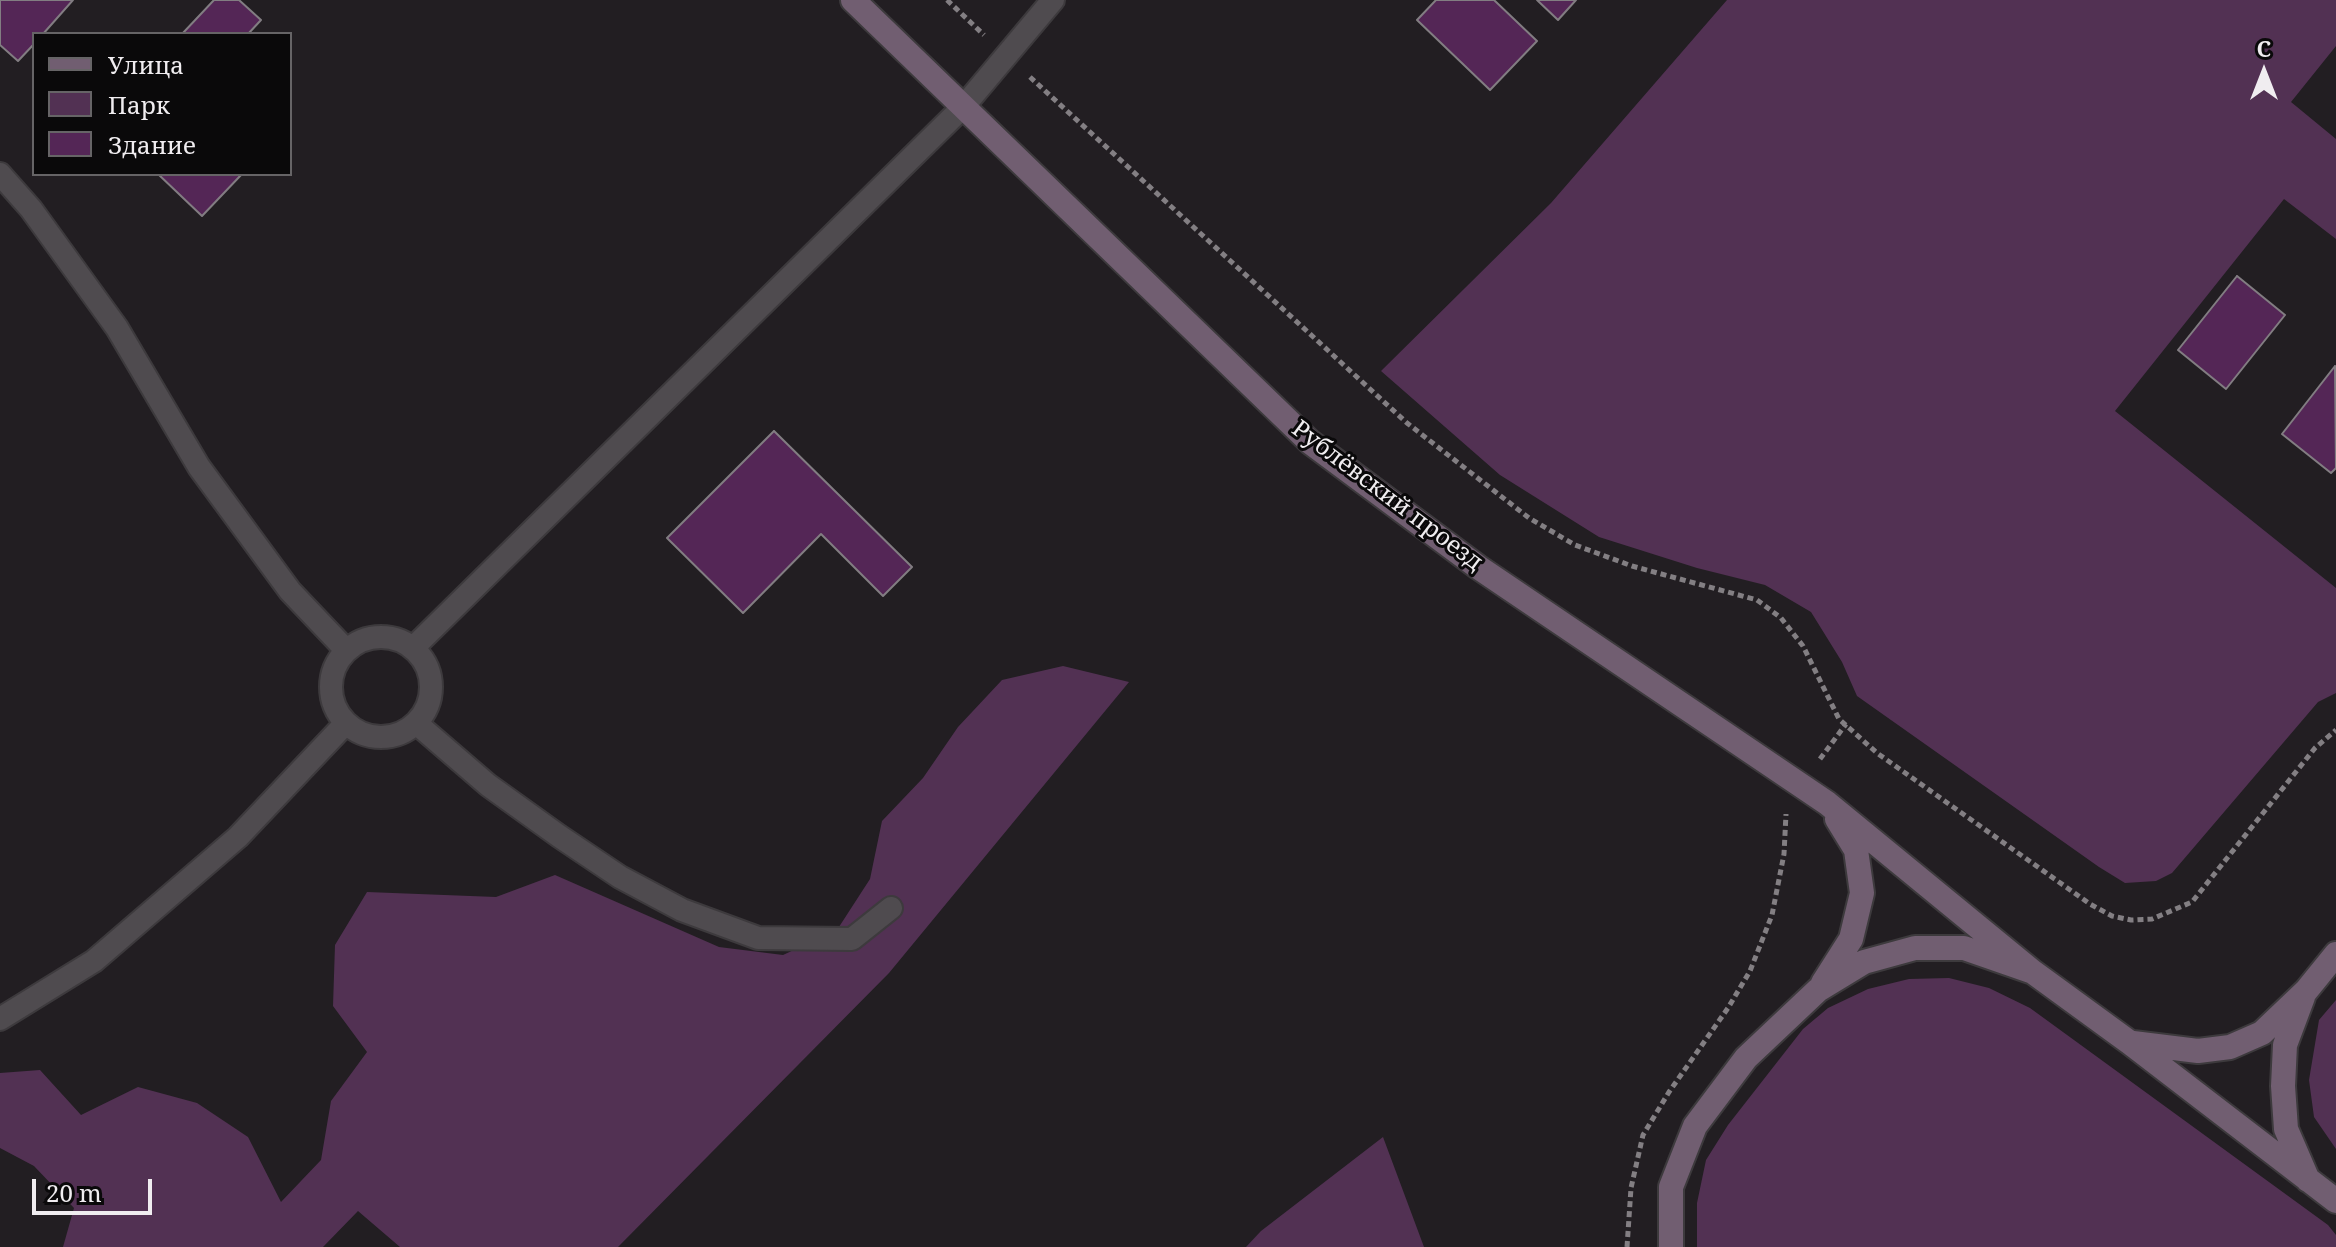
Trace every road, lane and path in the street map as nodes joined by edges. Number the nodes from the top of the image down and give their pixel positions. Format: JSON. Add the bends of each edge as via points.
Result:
{"nodes":[{"id":1,"x":853,"y":0,"type":"edge"},
{"id":2,"x":947,"y":0,"type":"edge"},
{"id":3,"x":1053,"y":0,"type":"edge"},
{"id":4,"x":1006,"y":55,"type":"junction"},
{"id":5,"x":964,"y":106,"type":"junction"},
{"id":6,"x":0,"y":174,"type":"edge"},
{"id":7,"x":413,"y":648,"type":"junction"},
{"id":8,"x":346,"y":650,"type":"junction"},
{"id":9,"x":416,"y":723,"type":"junction"},
{"id":10,"x":345,"y":724,"type":"junction"},
{"id":11,"x":1846,"y":724,"type":"junction"},
{"id":12,"x":2336,"y":730,"type":"edge"},
{"id":13,"x":1801,"y":786,"type":"junction"},
{"id":14,"x":1827,"y":803,"type":"junction"},
{"id":15,"x":891,"y":908,"type":"dead end"},
{"id":16,"x":2336,"y":954,"type":"edge"},
{"id":17,"x":2033,"y":972,"type":"junction"},
{"id":18,"x":1818,"y":990,"type":"junction"},
{"id":19,"x":2306,"y":991,"type":"junction"},
{"id":20,"x":0,"y":1019,"type":"edge"},
{"id":21,"x":2129,"y":1042,"type":"junction"},
{"id":22,"x":2309,"y":1181,"type":"junction"},
{"id":23,"x":2336,"y":1201,"type":"edge"},
{"id":24,"x":1627,"y":1247,"type":"edge"},
{"id":25,"x":1671,"y":1247,"type":"edge"}],
"edges":[{"from":1,"to":5,"type":"street","name":"Рублёвский проезд"},
{"from":2,"to":4,"type":"path"},
{"from":3,"to":4,"type":"lane"},
{"from":4,"to":5,"type":"lane"},
{"from":4,"to":11,"type":"path","via":[[1407,423],[1529,518],[1575,545],[1757,600],[1781,618],[1803,646]]},
{"from":5,"to":7,"type":"lane"},
{"from":5,"to":13,"type":"street","name":"Рублёвский проезд","via":[[1310,442],[1478,567]]},
{"from":6,"to":8,"type":"lane","via":[[117,328],[217,492],[290,591]]},
{"from":7,"to":8,"type":"lane","via":[[391,637],[366,639]]},
{"from":7,"to":9,"type":"lane","via":[[430,674],[429,703]]},
{"from":8,"to":10,"type":"lane","via":[[333,668],[331,701]]},
{"from":9,"to":10,"type":"lane","via":[[395,736],[367,736]]},
{"from":9,"to":15,"type":"lane","via":[[547,827],[620,877],[682,910],[758,938],[852,939]]},
{"from":10,"to":20,"type":"lane","via":[[238,837],[94,961]]},
{"from":11,"to":12,"type":"path","via":[[1877,753],[2090,904],[2131,920],[2152,919],[2192,902],[2315,748]]},
{"from":11,"to":13,"type":"path"},
{"from":13,"to":14,"type":"street","name":"Рублёвский проезд"},
{"from":13,"to":24,"type":"path","via":[[1786,807],[1784,854],[1772,915],[1750,971],[1643,1135],[1631,1188]]},
{"from":14,"to":17,"type":"street","name":"Рублёвский проезд"},
{"from":14,"to":18,"type":"street","via":[[1856,850],[1862,893],[1851,939]]},
{"from":16,"to":19,"type":"street"},
{"from":17,"to":18,"type":"street","via":[[1964,948],[1915,948],[1864,962]]},
{"from":17,"to":21,"type":"street"},
{"from":18,"to":25,"type":"street","via":[[1746,1058],[1695,1126],[1671,1187]]},
{"from":19,"to":21,"type":"street","via":[[2262,1033],[2230,1047],[2198,1051]]},
{"from":19,"to":22,"type":"street","via":[[2285,1045],[2283,1086],[2286,1129]]},
{"from":21,"to":22,"type":"street"},
{"from":22,"to":23,"type":"street"}]}
